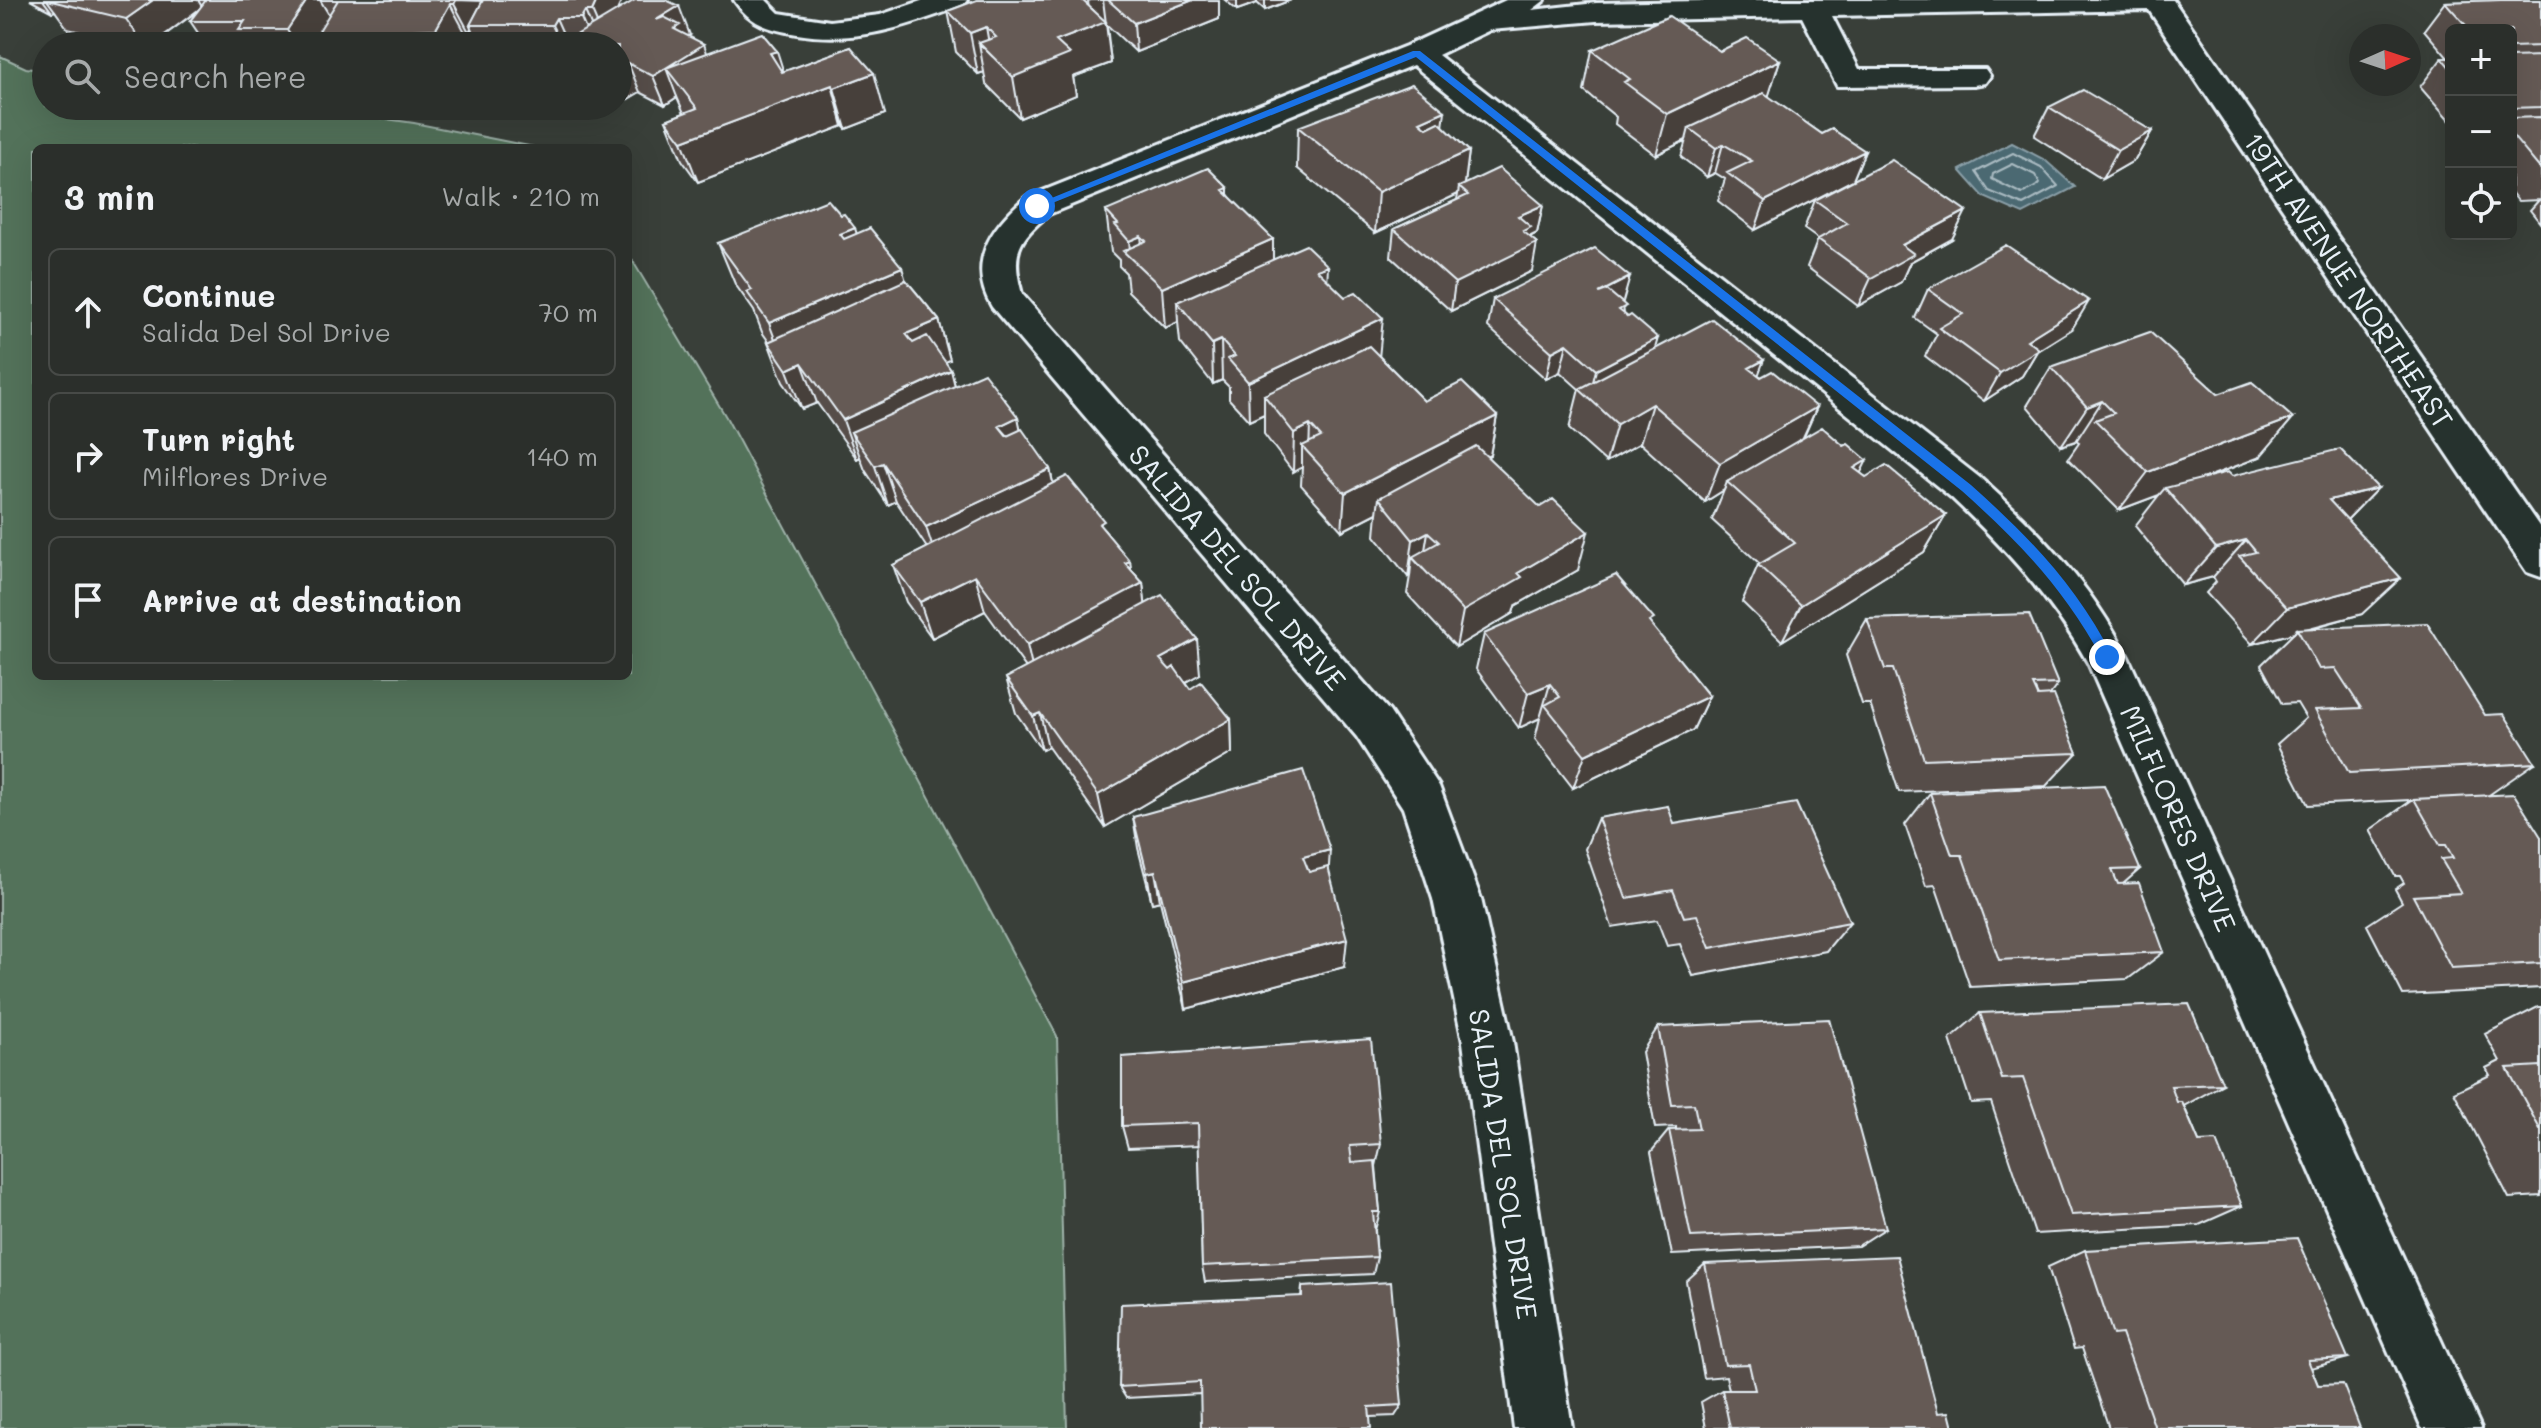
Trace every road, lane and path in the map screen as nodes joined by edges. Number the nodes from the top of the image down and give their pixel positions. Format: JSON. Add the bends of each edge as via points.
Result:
{"nodes":[{"id":1,"x":749,"y":0,"type":"edge"},
{"id":2,"x":952,"y":0,"type":"edge"},
{"id":3,"x":1530,"y":0,"type":"edge"},
{"id":4,"x":2158,"y":1,"type":"edge"},
{"id":5,"x":1888,"y":3,"type":"edge"},
{"id":6,"x":1811,"y":4,"type":"edge"},
{"id":7,"x":1475,"y":26,"type":"junction"},
{"id":8,"x":1417,"y":53,"type":"junction"},
{"id":9,"x":1974,"y":76,"type":"dead end"},
{"id":10,"x":2541,"y":561,"type":"edge"},
{"id":11,"x":1543,"y":1428,"type":"edge"},
{"id":12,"x":2452,"y":1428,"type":"edge"}],
"edges":[{"from":1,"to":2,"type":"street","via":[[769,20],[830,30],[885,24]]},
{"from":3,"to":7,"type":"street","name":"SALIDA DEL SOL DRIVE"},
{"from":4,"to":5,"type":"street","name":"SALIDA DEL SOL DRIVE"},
{"from":4,"to":10,"type":"street","name":"19TH AVENUE NORTHEAST"},
{"from":5,"to":6,"type":"street","name":"SALIDA DEL SOL DRIVE"},
{"from":6,"to":7,"type":"street","name":"SALIDA DEL SOL DRIVE","via":[[1596,12]]},
{"from":6,"to":9,"type":"street","via":[[1848,79]]},
{"from":7,"to":8,"type":"street","name":"SALIDA DEL SOL DRIVE"},
{"from":8,"to":11,"type":"street","name":"SALIDA DEL SOL DRIVE","via":[[1037,206],[1009,229],[998,249],[998,272],[1005,298],[1373,724],[1423,800],[1457,899],[1488,1042]]},
{"from":8,"to":12,"type":"street","name":"MILFLORES DRIVE","via":[[1966,488],[2029,545],[2079,606],[2107,657]]}]}
